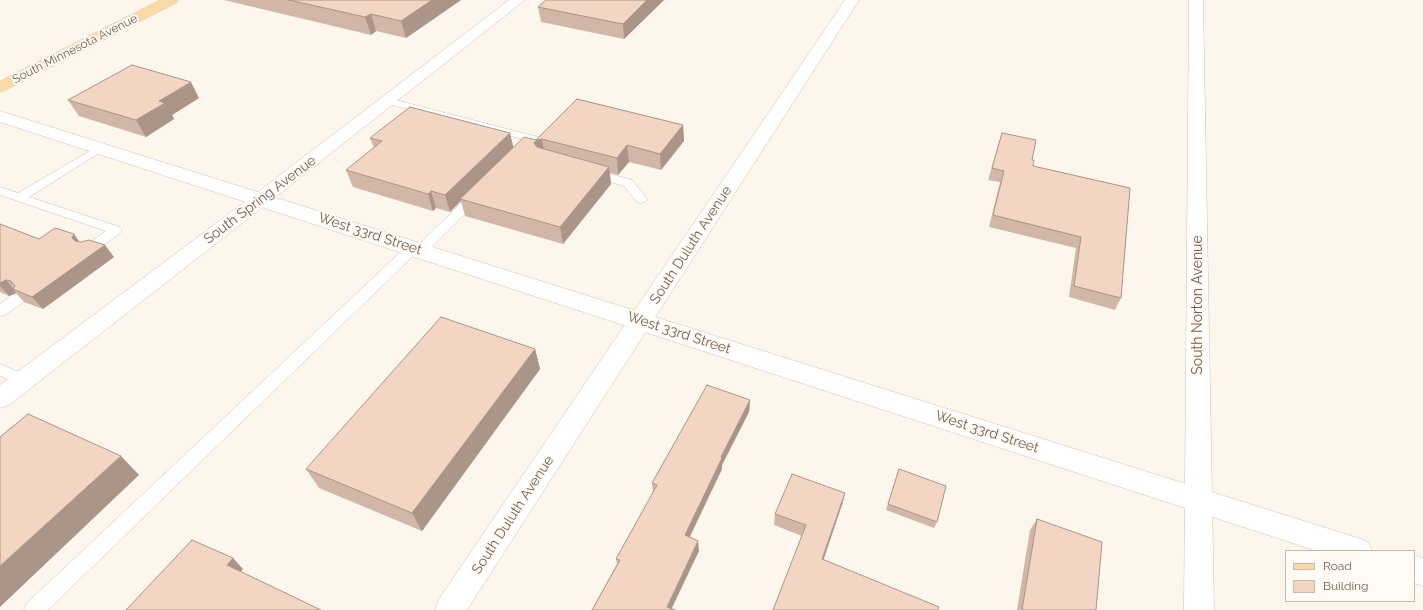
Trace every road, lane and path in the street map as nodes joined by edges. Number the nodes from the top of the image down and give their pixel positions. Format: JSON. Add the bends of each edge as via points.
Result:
{"nodes":[{"id":1,"x":171,"y":0,"type":"edge"},
{"id":2,"x":518,"y":0,"type":"edge"},
{"id":3,"x":852,"y":0,"type":"edge"},
{"id":4,"x":1196,"y":0,"type":"edge"},
{"id":5,"x":0,"y":87,"type":"edge"},
{"id":6,"x":388,"y":101,"type":"junction"},
{"id":7,"x":0,"y":116,"type":"edge"},
{"id":8,"x":100,"y":148,"type":"junction"},
{"id":9,"x":511,"y":161,"type":"edge"},
{"id":10,"x":582,"y":170,"type":"edge"},
{"id":11,"x":483,"y":189,"type":"edge"},
{"id":12,"x":0,"y":191,"type":"edge"},
{"id":13,"x":19,"y":198,"type":"junction"},
{"id":14,"x":261,"y":199,"type":"junction"},
{"id":15,"x":641,"y":199,"type":"dead end"},
{"id":16,"x":90,"y":249,"type":"edge"},
{"id":17,"x":417,"y":249,"type":"junction"},
{"id":18,"x":17,"y":299,"type":"edge"},
{"id":19,"x":0,"y":311,"type":"edge"},
{"id":20,"x":641,"y":321,"type":"junction"},
{"id":21,"x":0,"y":370,"type":"edge"},
{"id":22,"x":24,"y":380,"type":"junction"},
{"id":23,"x":0,"y":398,"type":"edge"},
{"id":24,"x":1199,"y":500,"type":"junction"},
{"id":25,"x":1355,"y":550,"type":"edge"},
{"id":26,"x":34,"y":610,"type":"edge"},
{"id":27,"x":450,"y":610,"type":"edge"},
{"id":28,"x":1199,"y":610,"type":"edge"}],
"edges":[{"from":1,"to":5,"type":"main road","name":"South Minnesota Avenue"},
{"from":2,"to":6,"type":"street","name":"South Spring Avenue"},
{"from":3,"to":20,"type":"street","name":"South Duluth Avenue"},
{"from":4,"to":24,"type":"street","name":"South Norton Avenue"},
{"from":6,"to":9,"type":"lane","via":[[534,139]]},
{"from":6,"to":14,"type":"street","name":"South Spring Avenue"},
{"from":7,"to":8,"type":"street","name":"West 33rd Street"},
{"from":8,"to":13,"type":"lane"},
{"from":8,"to":14,"type":"street","name":"West 33rd Street"},
{"from":10,"to":15,"type":"lane","via":[[628,183]]},
{"from":11,"to":17,"type":"lane"},
{"from":12,"to":13,"type":"lane"},
{"from":13,"to":16,"type":"lane","via":[[116,230]]},
{"from":14,"to":17,"type":"street","name":"West 33rd Street"},
{"from":14,"to":22,"type":"street","name":"South Spring Avenue"},
{"from":17,"to":20,"type":"street","name":"West 33rd Street"},
{"from":17,"to":26,"type":"lane"},
{"from":18,"to":19,"type":"lane"},
{"from":20,"to":24,"type":"street","name":"West 33rd Street"},
{"from":20,"to":27,"type":"street","name":"South Duluth Avenue"},
{"from":21,"to":22,"type":"lane"},
{"from":22,"to":23,"type":"street","name":"South Spring Avenue"},
{"from":24,"to":25,"type":"street","name":"West 33rd Street"},
{"from":24,"to":28,"type":"street","name":"South Norton Avenue"}]}
